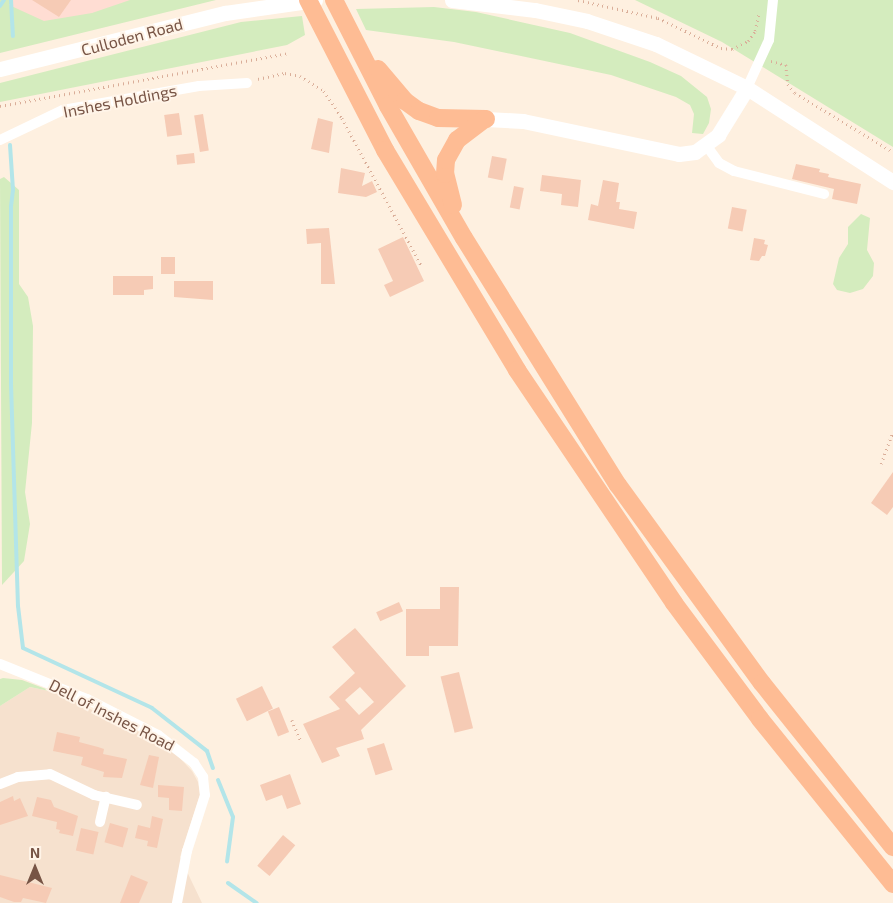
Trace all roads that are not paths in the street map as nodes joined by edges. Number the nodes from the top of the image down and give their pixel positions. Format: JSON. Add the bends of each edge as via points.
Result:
{"nodes":[{"id":1,"x":308,"y":0,"type":"edge"},
{"id":2,"x":315,"y":0,"type":"edge"},
{"id":3,"x":334,"y":0,"type":"edge"},
{"id":4,"x":452,"y":0,"type":"edge"},
{"id":5,"x":773,"y":0,"type":"edge"},
{"id":6,"x":351,"y":33,"type":"junction"},
{"id":7,"x":0,"y":69,"type":"edge"},
{"id":8,"x":247,"y":83,"type":"road end"},
{"id":9,"x":747,"y":88,"type":"junction"},
{"id":10,"x":486,"y":119,"type":"junction"},
{"id":11,"x":0,"y":140,"type":"edge"},
{"id":12,"x":706,"y":146,"type":"junction"},
{"id":13,"x":893,"y":182,"type":"edge"},
{"id":14,"x":824,"y":194,"type":"dead end"},
{"id":15,"x":464,"y":238,"type":"junction"},
{"id":16,"x":0,"y":664,"type":"edge"},
{"id":17,"x":0,"y":784,"type":"edge"},
{"id":18,"x":106,"y":797,"type":"junction"},
{"id":19,"x":137,"y":805,"type":"dead end"},
{"id":20,"x":100,"y":822,"type":"dead end"},
{"id":21,"x":893,"y":848,"type":"edge"},
{"id":22,"x":893,"y":884,"type":"edge"},
{"id":23,"x":177,"y":903,"type":"edge"}],
"edges":[{"from":1,"to":22,"type":"highway","via":[[385,150],[517,370],[674,603],[760,719]]},
{"from":2,"to":7,"type":"main road","name":"Culloden Road","via":[[225,13]]},
{"from":3,"to":6,"type":"highway"},
{"from":4,"to":9,"type":"main road","via":[[535,10],[587,21],[656,44]]},
{"from":5,"to":9,"type":"street","via":[[769,40]]},
{"from":6,"to":10,"type":"highway","via":[[392,87],[419,111],[438,118]]},
{"from":6,"to":15,"type":"highway"},
{"from":8,"to":11,"type":"street","name":"Inshes Holdings","via":[[200,86],[63,110]]},
{"from":9,"to":12,"type":"main road","via":[[728,122]]},
{"from":9,"to":13,"type":"main road"},
{"from":10,"to":12,"type":"main road","via":[[524,121],[664,152],[695,152]]},
{"from":10,"to":15,"type":"highway","via":[[457,140],[446,160],[448,188]]},
{"from":12,"to":14,"type":"street","via":[[719,163],[734,172]]},
{"from":15,"to":21,"type":"highway","via":[[618,485],[762,683]]},
{"from":16,"to":23,"type":"street","name":"Dell of Inshes Road","via":[[87,699],[158,735],[194,763],[203,777],[205,796],[187,851]]},
{"from":17,"to":18,"type":"street","via":[[18,777],[50,774]]},
{"from":18,"to":19,"type":"street"},
{"from":18,"to":20,"type":"street"}]}
